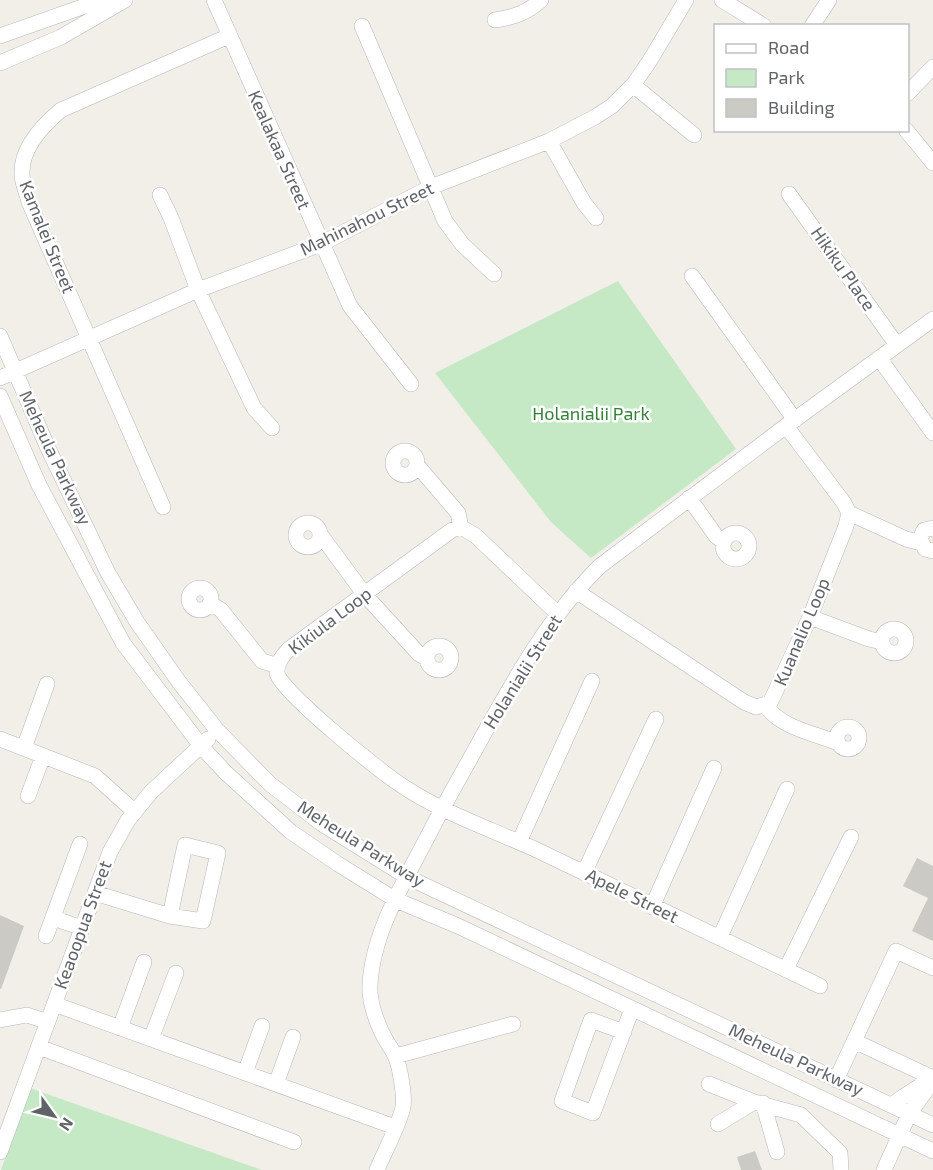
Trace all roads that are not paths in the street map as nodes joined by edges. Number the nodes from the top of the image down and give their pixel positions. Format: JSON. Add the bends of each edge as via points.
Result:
{"nodes":[{"id":1,"x":102,"y":0,"type":"edge"},
{"id":2,"x":125,"y":0,"type":"edge"},
{"id":3,"x":214,"y":0,"type":"edge"},
{"id":4,"x":541,"y":0,"type":"edge"},
{"id":5,"x":686,"y":0,"type":"edge"},
{"id":6,"x":722,"y":0,"type":"edge"},
{"id":7,"x":829,"y":0,"type":"edge"},
{"id":8,"x":495,"y":20,"type":"dead end"},
{"id":9,"x":761,"y":24,"type":"edge"},
{"id":10,"x":813,"y":24,"type":"edge"},
{"id":11,"x":362,"y":26,"type":"dead end"},
{"id":12,"x":0,"y":36,"type":"edge"},
{"id":13,"x":229,"y":36,"type":"junction"},
{"id":14,"x":0,"y":63,"type":"edge"},
{"id":15,"x":933,"y":67,"type":"edge"},
{"id":16,"x":633,"y":86,"type":"junction"},
{"id":17,"x":909,"y":92,"type":"edge"},
{"id":18,"x":908,"y":132,"type":"edge"},
{"id":19,"x":693,"y":135,"type":"dead end"},
{"id":20,"x":549,"y":141,"type":"junction"},
{"id":21,"x":933,"y":163,"type":"edge"},
{"id":22,"x":431,"y":187,"type":"junction"},
{"id":23,"x":789,"y":194,"type":"dead end"},
{"id":24,"x":160,"y":195,"type":"dead end"},
{"id":25,"x":597,"y":218,"type":"dead end"},
{"id":26,"x":321,"y":244,"type":"junction"},
{"id":27,"x":494,"y":274,"type":"dead end"},
{"id":28,"x":692,"y":276,"type":"dead end"},
{"id":29,"x":198,"y":290,"type":"junction"},
{"id":30,"x":933,"y":319,"type":"edge"},
{"id":31,"x":0,"y":336,"type":"edge"},
{"id":32,"x":89,"y":340,"type":"junction"},
{"id":33,"x":897,"y":345,"type":"junction"},
{"id":34,"x":879,"y":358,"type":"junction"},
{"id":35,"x":15,"y":371,"type":"junction"},
{"id":36,"x":0,"y":378,"type":"edge"},
{"id":37,"x":411,"y":384,"type":"dead end"},
{"id":38,"x":0,"y":396,"type":"edge"},
{"id":39,"x":791,"y":423,"type":"junction"},
{"id":40,"x":272,"y":428,"type":"dead end"},
{"id":41,"x":933,"y":433,"type":"edge"},
{"id":42,"x":417,"y":465,"type":"dead end"},
{"id":43,"x":689,"y":498,"type":"junction"},
{"id":44,"x":163,"y":507,"type":"dead end"},
{"id":45,"x":849,"y":513,"type":"junction"},
{"id":46,"x":461,"y":527,"type":"junction"},
{"id":47,"x":933,"y":528,"type":"edge"},
{"id":48,"x":320,"y":534,"type":"dead end"},
{"id":49,"x":724,"y":542,"type":"dead end"},
{"id":50,"x":927,"y":547,"type":"edge"},
{"id":51,"x":576,"y":591,"type":"junction"},
{"id":52,"x":364,"y":595,"type":"junction"},
{"id":53,"x":210,"y":603,"type":"dead end"},
{"id":54,"x":558,"y":614,"type":"junction"},
{"id":55,"x":810,"y":617,"type":"junction"},
{"id":56,"x":882,"y":642,"type":"dead end"},
{"id":57,"x":427,"y":659,"type":"dead end"},
{"id":58,"x":278,"y":666,"type":"junction"},
{"id":59,"x":592,"y":681,"type":"dead end"},
{"id":60,"x":47,"y":684,"type":"dead end"},
{"id":61,"x":765,"y":706,"type":"junction"},
{"id":62,"x":656,"y":719,"type":"dead end"},
{"id":63,"x":217,"y":730,"type":"junction"},
{"id":64,"x":0,"y":739,"type":"edge"},
{"id":65,"x":838,"y":743,"type":"dead end"},
{"id":66,"x":201,"y":746,"type":"junction"},
{"id":67,"x":24,"y":748,"type":"junction"},
{"id":68,"x":43,"y":756,"type":"junction"},
{"id":69,"x":714,"y":768,"type":"dead end"},
{"id":70,"x":787,"y":789,"type":"dead end"},
{"id":71,"x":28,"y":796,"type":"dead end"},
{"id":72,"x":443,"y":809,"type":"junction"},
{"id":73,"x":135,"y":812,"type":"junction"},
{"id":74,"x":851,"y":837,"type":"dead end"},
{"id":75,"x":519,"y":842,"type":"junction"},
{"id":76,"x":80,"y":844,"type":"dead end"},
{"id":77,"x":584,"y":873,"type":"junction"},
{"id":78,"x":407,"y":877,"type":"junction"},
{"id":79,"x":95,"y":893,"type":"junction"},
{"id":80,"x":396,"y":900,"type":"junction"},
{"id":81,"x":652,"y":907,"type":"junction"},
{"id":82,"x":170,"y":916,"type":"junction"},
{"id":83,"x":53,"y":918,"type":"junction"},
{"id":84,"x":82,"y":928,"type":"junction"},
{"id":85,"x":46,"y":936,"type":"dead end"},
{"id":86,"x":720,"y":937,"type":"junction"},
{"id":87,"x":144,"y":962,"type":"dead end"},
{"id":88,"x":933,"y":968,"type":"edge"},
{"id":89,"x":786,"y":969,"type":"junction"},
{"id":90,"x":176,"y":973,"type":"dead end"},
{"id":91,"x":820,"y":986,"type":"dead end"},
{"id":92,"x":54,"y":1004,"type":"junction"},
{"id":93,"x":632,"y":1009,"type":"junction"},
{"id":94,"x":0,"y":1020,"type":"edge"},
{"id":95,"x":48,"y":1022,"type":"junction"},
{"id":96,"x":513,"y":1024,"type":"dead end"},
{"id":97,"x":262,"y":1026,"type":"dead end"},
{"id":98,"x":120,"y":1028,"type":"junction"},
{"id":99,"x":624,"y":1032,"type":"junction"},
{"id":100,"x":293,"y":1037,"type":"dead end"},
{"id":101,"x":151,"y":1039,"type":"junction"},
{"id":102,"x":854,"y":1041,"type":"junction"},
{"id":103,"x":39,"y":1047,"type":"junction"},
{"id":104,"x":396,"y":1056,"type":"junction"},
{"id":105,"x":245,"y":1073,"type":"junction"},
{"id":106,"x":837,"y":1080,"type":"junction"},
{"id":107,"x":933,"y":1080,"type":"edge"},
{"id":108,"x":276,"y":1084,"type":"junction"},
{"id":109,"x":710,"y":1084,"type":"dead end"},
{"id":110,"x":759,"y":1103,"type":"junction"},
{"id":111,"x":891,"y":1105,"type":"junction"},
{"id":112,"x":909,"y":1114,"type":"junction"},
{"id":113,"x":6,"y":1119,"type":"edge"},
{"id":114,"x":718,"y":1124,"type":"dead end"},
{"id":115,"x":933,"y":1125,"type":"edge"},
{"id":116,"x":394,"y":1127,"type":"junction"},
{"id":117,"x":898,"y":1135,"type":"junction"},
{"id":118,"x":294,"y":1142,"type":"dead end"},
{"id":119,"x":933,"y":1151,"type":"edge"},
{"id":120,"x":0,"y":1152,"type":"edge"},
{"id":121,"x":777,"y":1152,"type":"dead end"},
{"id":122,"x":377,"y":1170,"type":"edge"},
{"id":123,"x":841,"y":1170,"type":"edge"},
{"id":124,"x":884,"y":1170,"type":"edge"}],
"edges":[{"from":1,"to":12,"type":"street"},
{"from":2,"to":14,"type":"street","via":[[61,37]]},
{"from":3,"to":13,"type":"street","name":"Kealakaa Street"},
{"from":4,"to":8,"type":"street","via":[[530,10]]},
{"from":5,"to":16,"type":"street","name":"Mahinahou Street"},
{"from":6,"to":9,"type":"street"},
{"from":7,"to":10,"type":"street"},
{"from":11,"to":22,"type":"street"},
{"from":13,"to":26,"type":"street","name":"Kealakaa Street"},
{"from":13,"to":32,"type":"street","name":"Kamalei Street","via":[[61,110],[34,137],[21,174],[29,202]]},
{"from":15,"to":17,"type":"street"},
{"from":16,"to":19,"type":"street"},
{"from":16,"to":20,"type":"street","name":"Mahinahou Street","via":[[612,106]]},
{"from":18,"to":21,"type":"street"},
{"from":20,"to":22,"type":"street","name":"Mahinahou Street"},
{"from":20,"to":25,"type":"street","via":[[584,203]]},
{"from":22,"to":26,"type":"street","name":"Mahinahou Street"},
{"from":22,"to":27,"type":"street","via":[[445,221],[462,244]]},
{"from":23,"to":33,"type":"street","name":"Hikiku Place"},
{"from":24,"to":29,"type":"street"},
{"from":26,"to":29,"type":"street","name":"Mahinahou Street"},
{"from":26,"to":37,"type":"street","name":"Kealakaa Street","via":[[350,306]]},
{"from":28,"to":39,"type":"street"},
{"from":29,"to":32,"type":"street","name":"Mahinahou Street"},
{"from":29,"to":40,"type":"street","via":[[254,408]]},
{"from":30,"to":33,"type":"street","name":"Holanialii Street"},
{"from":31,"to":35,"type":"street","name":"Meheula Parkway"},
{"from":32,"to":35,"type":"street","name":"Mahinahou Street"},
{"from":32,"to":44,"type":"street","name":"Kamalei Street"},
{"from":33,"to":34,"type":"street","name":"Holanialii Street"},
{"from":34,"to":39,"type":"street","name":"Holanialii Street"},
{"from":34,"to":41,"type":"street"},
{"from":35,"to":36,"type":"street","name":"Mahinahou Street"},
{"from":35,"to":63,"type":"street","name":"Meheula Parkway","via":[[108,573],[137,622]]},
{"from":38,"to":66,"type":"street","name":"Meheula Parkway","via":[[39,485],[123,644]]},
{"from":39,"to":43,"type":"street","name":"Holanialii Street"},
{"from":39,"to":45,"type":"street"},
{"from":42,"to":46,"type":"street","via":[[458,513]]},
{"from":43,"to":49,"type":"street"},
{"from":43,"to":51,"type":"street","name":"Holanialii Street","via":[[600,566]]},
{"from":45,"to":50,"type":"street"},
{"from":45,"to":55,"type":"street","name":"Kuanalio Loop"},
{"from":46,"to":52,"type":"street","name":"Kikiula Loop"},
{"from":46,"to":54,"type":"street","via":[[476,536]]},
{"from":47,"to":50,"type":"street","via":[[924,530],[920,539]]},
{"from":48,"to":52,"type":"street"},
{"from":51,"to":54,"type":"street","name":"Holanialii Street"},
{"from":51,"to":61,"type":"street","name":"Kuanalio Loop","via":[[744,702]]},
{"from":52,"to":57,"type":"street"},
{"from":52,"to":58,"type":"street","name":"Kikiula Loop","via":[[289,649]]},
{"from":53,"to":58,"type":"street","via":[[221,610],[262,661]]},
{"from":54,"to":72,"type":"street","name":"Holanialii Street","via":[[512,683]]},
{"from":55,"to":56,"type":"street"},
{"from":55,"to":61,"type":"street","name":"Kuanalio Loop","via":[[774,697]]},
{"from":58,"to":72,"type":"street","name":"Kikiula Loop","via":[[277,674],[284,686],[319,719],[401,785]]},
{"from":59,"to":75,"type":"street"},
{"from":60,"to":67,"type":"street"},
{"from":61,"to":65,"type":"street","via":[[781,722]]},
{"from":62,"to":77,"type":"street"},
{"from":63,"to":66,"type":"street","name":"Keaoopua Street"},
{"from":63,"to":78,"type":"street","name":"Meheula Parkway","via":[[270,784],[314,818]]},
{"from":64,"to":67,"type":"street"},
{"from":66,"to":73,"type":"street","name":"Keaoopua Street"},
{"from":66,"to":80,"type":"street","name":"Meheula Parkway","via":[[291,832]]},
{"from":67,"to":68,"type":"street"},
{"from":68,"to":71,"type":"street"},
{"from":68,"to":73,"type":"street","via":[[94,776]]},
{"from":69,"to":81,"type":"street"},
{"from":70,"to":86,"type":"street"},
{"from":72,"to":75,"type":"street","name":"Apele Street"},
{"from":72,"to":78,"type":"street","name":"Holanialii Street"},
{"from":73,"to":79,"type":"street","name":"Keaoopua Street","via":[[110,852]]},
{"from":74,"to":89,"type":"street"},
{"from":75,"to":77,"type":"street","name":"Apele Street"},
{"from":76,"to":83,"type":"street"},
{"from":77,"to":81,"type":"street","name":"Apele Street"},
{"from":78,"to":80,"type":"street","name":"Holanialii Street"},
{"from":78,"to":106,"type":"street","name":"Meheula Parkway"},
{"from":79,"to":82,"type":"street"},
{"from":79,"to":84,"type":"street","name":"Keaoopua Street"},
{"from":80,"to":93,"type":"street","name":"Meheula Parkway"},
{"from":80,"to":104,"type":"street","name":"Holanialii Street","via":[[374,957],[370,987],[381,1029]]},
{"from":81,"to":86,"type":"street","name":"Apele Street"},
{"from":82,"to":82,"type":"street","via":[[203,921],[218,853],[185,845]]},
{"from":83,"to":84,"type":"street"},
{"from":83,"to":85,"type":"street"},
{"from":84,"to":92,"type":"street","name":"Keaoopua Street"},
{"from":86,"to":89,"type":"street","name":"Apele Street"},
{"from":87,"to":98,"type":"street"},
{"from":88,"to":102,"type":"street","via":[[896,951]]},
{"from":89,"to":91,"type":"street","name":"Apele Street"},
{"from":90,"to":101,"type":"street"},
{"from":92,"to":95,"type":"street","name":"Keaoopua Street"},
{"from":92,"to":98,"type":"street"},
{"from":93,"to":99,"type":"street"},
{"from":93,"to":117,"type":"street","name":"Meheula Parkway"},
{"from":94,"to":95,"type":"street","via":[[27,1015]]},
{"from":95,"to":103,"type":"street","name":"Keaoopua Street"},
{"from":96,"to":104,"type":"street"},
{"from":97,"to":105,"type":"street"},
{"from":98,"to":101,"type":"street"},
{"from":99,"to":99,"type":"street","via":[[593,1113],[562,1101],[591,1020]]},
{"from":100,"to":108,"type":"street"},
{"from":101,"to":105,"type":"street"},
{"from":102,"to":106,"type":"street"},
{"from":102,"to":107,"type":"street"},
{"from":103,"to":113,"type":"street","name":"Keaoopua Street"},
{"from":103,"to":118,"type":"street"},
{"from":104,"to":116,"type":"street","name":"Holanialii Street","via":[[404,1105]]},
{"from":105,"to":108,"type":"street"},
{"from":106,"to":111,"type":"street","name":"Meheula Parkway"},
{"from":107,"to":111,"type":"street"},
{"from":107,"to":112,"type":"street"},
{"from":108,"to":116,"type":"street"},
{"from":109,"to":110,"type":"street"},
{"from":110,"to":114,"type":"street"},
{"from":110,"to":121,"type":"street"},
{"from":110,"to":123,"type":"street","via":[[801,1115],[840,1153]]},
{"from":111,"to":112,"type":"street","name":"Meheula Parkway"},
{"from":112,"to":115,"type":"street","name":"Meheula Parkway"},
{"from":112,"to":117,"type":"street"},
{"from":113,"to":120,"type":"street","name":"Keaoopua Street"},
{"from":116,"to":122,"type":"street","name":"Holanialii Street"},
{"from":117,"to":119,"type":"street","name":"Meheula Parkway"},
{"from":117,"to":124,"type":"street"}]}
